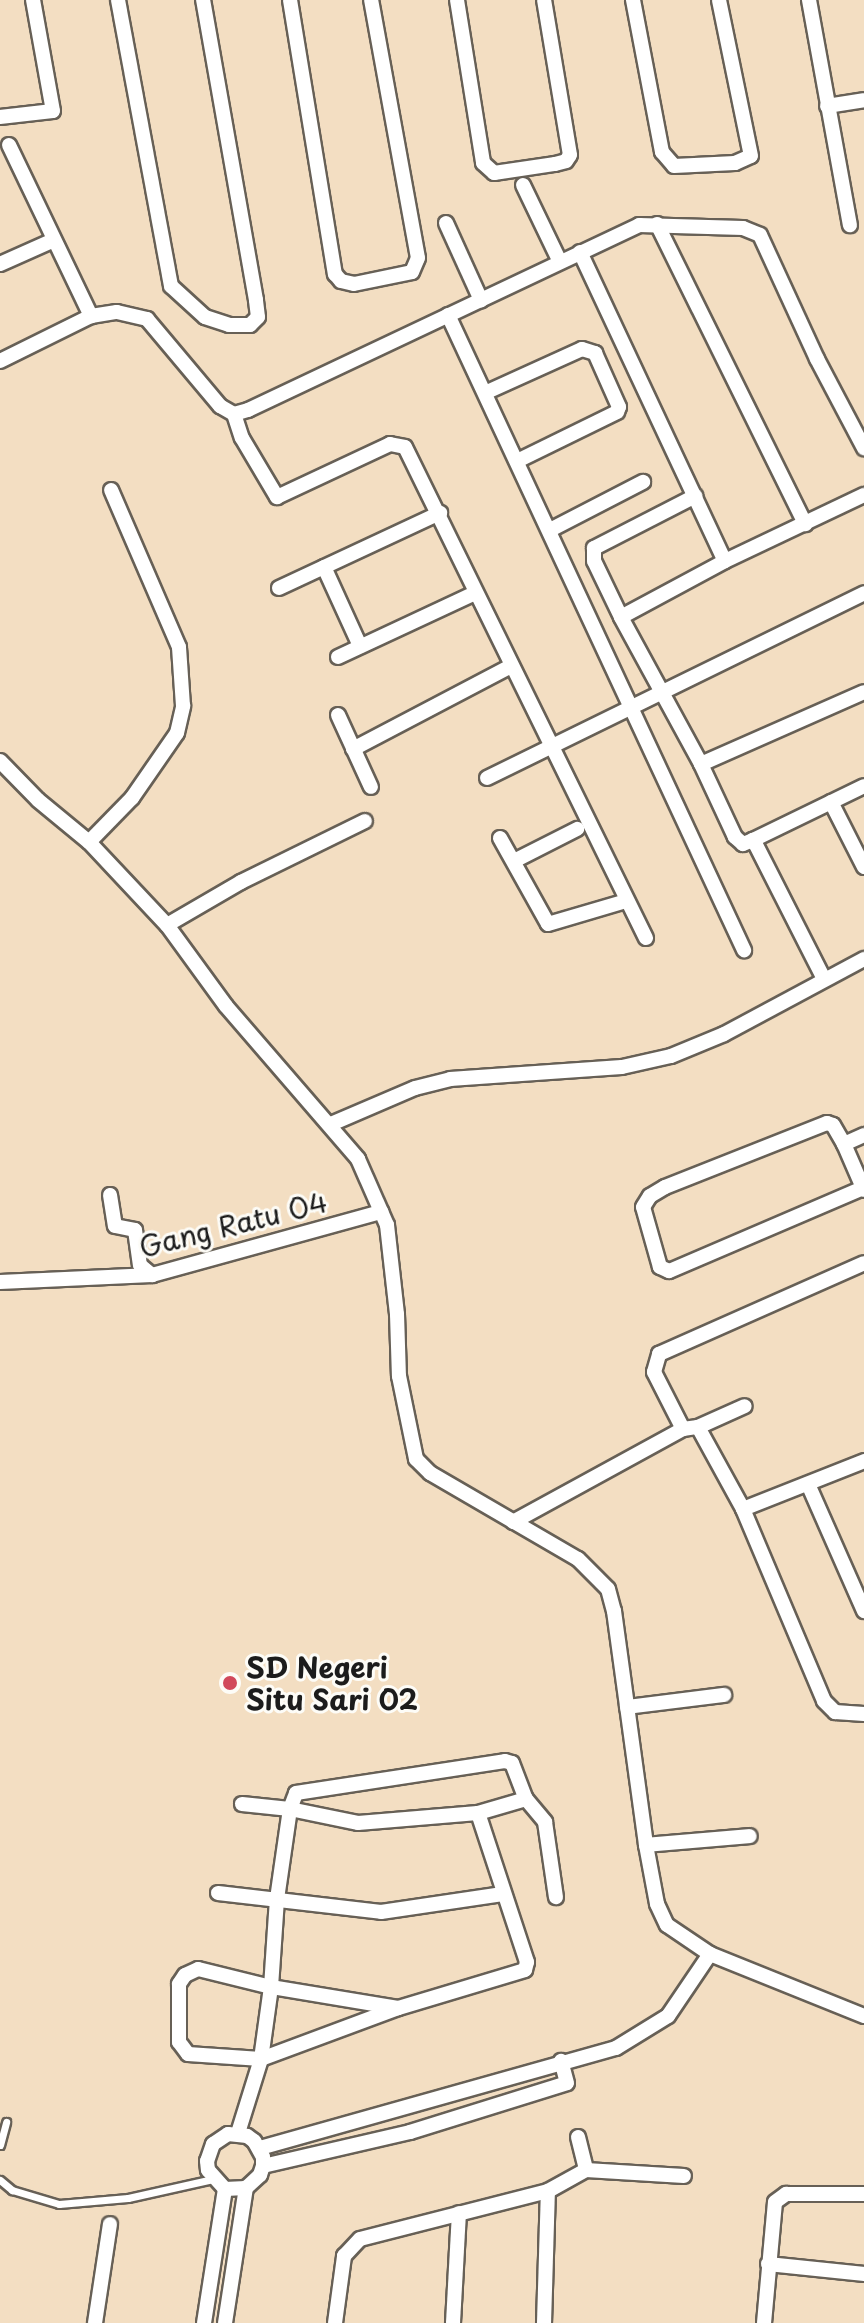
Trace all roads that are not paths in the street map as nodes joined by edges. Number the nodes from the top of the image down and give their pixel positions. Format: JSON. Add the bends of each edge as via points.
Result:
{"nodes":[{"id":1,"x":33,"y":0,"type":"edge"},
{"id":2,"x":118,"y":0,"type":"edge"},
{"id":3,"x":203,"y":0,"type":"edge"},
{"id":4,"x":290,"y":0,"type":"edge"},
{"id":5,"x":371,"y":0,"type":"edge"},
{"id":6,"x":457,"y":0,"type":"edge"},
{"id":7,"x":544,"y":0,"type":"edge"},
{"id":8,"x":633,"y":0,"type":"edge"},
{"id":9,"x":719,"y":0,"type":"edge"},
{"id":10,"x":809,"y":0,"type":"edge"},
{"id":11,"x":864,"y":100,"type":"edge"},
{"id":12,"x":827,"y":106,"type":"junction"},
{"id":13,"x":0,"y":117,"type":"edge"},
{"id":14,"x":9,"y":145,"type":"dead end"},
{"id":15,"x":523,"y":185,"type":"dead end"},
{"id":16,"x":446,"y":223,"type":"dead end"},
{"id":17,"x":657,"y":224,"type":"junction"},
{"id":18,"x":850,"y":225,"type":"dead end"},
{"id":19,"x":54,"y":240,"type":"junction"},
{"id":20,"x":580,"y":252,"type":"junction"},
{"id":21,"x":560,"y":262,"type":"junction"},
{"id":22,"x":0,"y":264,"type":"edge"},
{"id":23,"x":481,"y":300,"type":"junction"},
{"id":24,"x":448,"y":315,"type":"junction"},
{"id":25,"x":91,"y":316,"type":"junction"},
{"id":26,"x":0,"y":361,"type":"edge"},
{"id":27,"x":487,"y":392,"type":"junction"},
{"id":28,"x":234,"y":414,"type":"junction"},
{"id":29,"x":864,"y":448,"type":"edge"},
{"id":30,"x":517,"y":461,"type":"junction"},
{"id":31,"x":643,"y":482,"type":"dead end"},
{"id":32,"x":111,"y":490,"type":"dead end"},
{"id":33,"x":864,"y":495,"type":"edge"},
{"id":34,"x":695,"y":496,"type":"junction"},
{"id":35,"x":440,"y":513,"type":"junction"},
{"id":36,"x":805,"y":524,"type":"junction"},
{"id":37,"x":550,"y":530,"type":"junction"},
{"id":38,"x":725,"y":561,"type":"junction"},
{"id":39,"x":324,"y":567,"type":"junction"},
{"id":40,"x":279,"y":588,"type":"dead end"},
{"id":41,"x":475,"y":593,"type":"junction"},
{"id":42,"x":864,"y":593,"type":"edge"},
{"id":43,"x":621,"y":617,"type":"junction"},
{"id":44,"x":360,"y":646,"type":"junction"},
{"id":45,"x":338,"y":657,"type":"dead end"},
{"id":46,"x":511,"y":666,"type":"junction"},
{"id":47,"x":661,"y":692,"type":"junction"},
{"id":48,"x":864,"y":692,"type":"edge"},
{"id":49,"x":631,"y":706,"type":"junction"},
{"id":50,"x":338,"y":715,"type":"dead end"},
{"id":51,"x":551,"y":745,"type":"junction"},
{"id":52,"x":353,"y":749,"type":"junction"},
{"id":53,"x":0,"y":761,"type":"edge"},
{"id":54,"x":701,"y":764,"type":"junction"},
{"id":55,"x":487,"y":778,"type":"dead end"},
{"id":56,"x":864,"y":786,"type":"edge"},
{"id":57,"x":371,"y":787,"type":"dead end"},
{"id":58,"x":831,"y":802,"type":"junction"},
{"id":59,"x":365,"y":821,"type":"dead end"},
{"id":60,"x":577,"y":829,"type":"dead end"},
{"id":61,"x":500,"y":838,"type":"dead end"},
{"id":62,"x":753,"y":840,"type":"junction"},
{"id":63,"x":89,"y":842,"type":"junction"},
{"id":64,"x":514,"y":861,"type":"junction"},
{"id":65,"x":864,"y":867,"type":"edge"},
{"id":66,"x":626,"y":901,"type":"junction"},
{"id":67,"x":167,"y":925,"type":"junction"},
{"id":68,"x":646,"y":938,"type":"dead end"},
{"id":69,"x":744,"y":950,"type":"dead end"},
{"id":70,"x":864,"y":959,"type":"edge"},
{"id":71,"x":824,"y":979,"type":"junction"},
{"id":72,"x":331,"y":1124,"type":"junction"},
{"id":73,"x":864,"y":1135,"type":"edge"},
{"id":74,"x":844,"y":1144,"type":"junction"},
{"id":75,"x":864,"y":1189,"type":"edge"},
{"id":76,"x":110,"y":1195,"type":"dead end"},
{"id":77,"x":381,"y":1212,"type":"junction"},
{"id":78,"x":864,"y":1263,"type":"edge"},
{"id":79,"x":152,"y":1275,"type":"junction"},
{"id":80,"x":0,"y":1282,"type":"edge"},
{"id":81,"x":745,"y":1406,"type":"dead end"},
{"id":82,"x":698,"y":1427,"type":"junction"},
{"id":83,"x":683,"y":1429,"type":"junction"},
{"id":84,"x":864,"y":1461,"type":"edge"},
{"id":85,"x":808,"y":1484,"type":"junction"},
{"id":86,"x":743,"y":1509,"type":"junction"},
{"id":87,"x":513,"y":1522,"type":"junction"},
{"id":88,"x":864,"y":1611,"type":"edge"},
{"id":89,"x":724,"y":1695,"type":"dead end"},
{"id":90,"x":627,"y":1707,"type":"junction"},
{"id":91,"x":864,"y":1714,"type":"edge"},
{"id":92,"x":526,"y":1799,"type":"junction"},
{"id":93,"x":242,"y":1804,"type":"dead end"},
{"id":94,"x":290,"y":1809,"type":"junction"},
{"id":95,"x":478,"y":1813,"type":"junction"},
{"id":96,"x":750,"y":1836,"type":"dead end"},
{"id":97,"x":646,"y":1845,"type":"junction"},
{"id":98,"x":218,"y":1893,"type":"dead end"},
{"id":99,"x":503,"y":1894,"type":"junction"},
{"id":100,"x":556,"y":1897,"type":"dead end"},
{"id":101,"x":277,"y":1899,"type":"junction"},
{"id":102,"x":710,"y":1954,"type":"junction"},
{"id":103,"x":271,"y":1987,"type":"junction"},
{"id":104,"x":398,"y":2008,"type":"junction"},
{"id":105,"x":864,"y":2016,"type":"edge"},
{"id":106,"x":261,"y":2059,"type":"junction"},
{"id":107,"x":561,"y":2061,"type":"junction"},
{"id":108,"x":6,"y":2122,"type":"dead end"},
{"id":109,"x":238,"y":2133,"type":"junction"},
{"id":110,"x":578,"y":2137,"type":"dead end"},
{"id":111,"x":0,"y":2145,"type":"edge"},
{"id":112,"x":260,"y":2148,"type":"junction"},
{"id":113,"x":263,"y":2166,"type":"junction"},
{"id":114,"x":586,"y":2170,"type":"junction"},
{"id":115,"x":684,"y":2176,"type":"dead end"},
{"id":116,"x":213,"y":2179,"type":"junction"},
{"id":117,"x":0,"y":2180,"type":"edge"},
{"id":118,"x":246,"y":2188,"type":"junction"},
{"id":119,"x":225,"y":2189,"type":"junction"},
{"id":120,"x":548,"y":2191,"type":"junction"},
{"id":121,"x":864,"y":2194,"type":"edge"},
{"id":122,"x":459,"y":2213,"type":"junction"},
{"id":123,"x":110,"y":2224,"type":"dead end"},
{"id":124,"x":768,"y":2264,"type":"junction"},
{"id":125,"x":864,"y":2274,"type":"edge"},
{"id":126,"x":95,"y":2323,"type":"edge"},
{"id":127,"x":204,"y":2323,"type":"edge"},
{"id":128,"x":225,"y":2323,"type":"edge"},
{"id":129,"x":335,"y":2323,"type":"edge"},
{"id":130,"x":453,"y":2323,"type":"edge"},
{"id":131,"x":544,"y":2323,"type":"edge"},
{"id":132,"x":764,"y":2323,"type":"edge"}],
"edges":[{"from":1,"to":13,"type":"street","via":[[53,111]]},
{"from":2,"to":3,"type":"street","via":[[171,286],[205,317],[250,325],[258,317],[256,300]]},
{"from":4,"to":5,"type":"street","via":[[335,274],[354,284],[412,272],[418,258]]},
{"from":6,"to":7,"type":"street","via":[[483,163],[494,173],[555,164],[570,155]]},
{"from":8,"to":9,"type":"street","via":[[662,152],[674,166],[735,163],[751,156]]},
{"from":10,"to":12,"type":"street"},
{"from":11,"to":12,"type":"street"},
{"from":12,"to":18,"type":"street"},
{"from":14,"to":19,"type":"street"},
{"from":15,"to":21,"type":"street"},
{"from":16,"to":23,"type":"street"},
{"from":17,"to":20,"type":"street","via":[[639,225]]},
{"from":17,"to":29,"type":"street","via":[[743,228],[760,235]]},
{"from":17,"to":36,"type":"street"},
{"from":19,"to":22,"type":"street"},
{"from":19,"to":25,"type":"street"},
{"from":20,"to":21,"type":"street"},
{"from":20,"to":34,"type":"street"},
{"from":21,"to":23,"type":"street"},
{"from":23,"to":24,"type":"street"},
{"from":24,"to":27,"type":"street"},
{"from":24,"to":28,"type":"street"},
{"from":25,"to":26,"type":"street"},
{"from":25,"to":28,"type":"street","via":[[117,312],[147,319],[220,406]]},
{"from":27,"to":30,"type":"street"},
{"from":27,"to":30,"type":"street","via":[[582,349],[595,353],[619,407]]},
{"from":28,"to":35,"type":"street","via":[[277,497],[398,443]]},
{"from":30,"to":37,"type":"street"},
{"from":31,"to":37,"type":"street"},
{"from":32,"to":63,"type":"street","via":[[179,647],[183,706],[177,733],[132,798]]},
{"from":33,"to":36,"type":"street"},
{"from":34,"to":38,"type":"street"},
{"from":34,"to":43,"type":"street","via":[[594,548],[594,561]]},
{"from":35,"to":39,"type":"street"},
{"from":35,"to":41,"type":"street"},
{"from":36,"to":38,"type":"street"},
{"from":37,"to":49,"type":"street"},
{"from":38,"to":43,"type":"street"},
{"from":39,"to":40,"type":"street"},
{"from":39,"to":44,"type":"street"},
{"from":41,"to":44,"type":"street"},
{"from":41,"to":46,"type":"street"},
{"from":42,"to":47,"type":"street"},
{"from":43,"to":47,"type":"street"},
{"from":44,"to":45,"type":"street"},
{"from":46,"to":51,"type":"street"},
{"from":46,"to":52,"type":"street"},
{"from":47,"to":49,"type":"street"},
{"from":47,"to":54,"type":"street"},
{"from":48,"to":54,"type":"street"},
{"from":49,"to":51,"type":"street"},
{"from":49,"to":69,"type":"street"},
{"from":50,"to":52,"type":"street"},
{"from":51,"to":55,"type":"street"},
{"from":51,"to":66,"type":"street"},
{"from":52,"to":57,"type":"street"},
{"from":53,"to":63,"type":"street"},
{"from":54,"to":62,"type":"street","via":[[735,837],[743,844]]},
{"from":56,"to":58,"type":"street"},
{"from":58,"to":62,"type":"street"},
{"from":58,"to":65,"type":"street"},
{"from":59,"to":67,"type":"street"},
{"from":60,"to":64,"type":"street"},
{"from":61,"to":64,"type":"street"},
{"from":62,"to":71,"type":"street"},
{"from":63,"to":67,"type":"street"},
{"from":64,"to":66,"type":"street","via":[[548,924]]},
{"from":66,"to":68,"type":"street"},
{"from":67,"to":72,"type":"street","via":[[226,1006]]},
{"from":70,"to":71,"type":"street"},
{"from":71,"to":72,"type":"street","via":[[724,1034],[671,1056],[568,1073],[450,1079]]},
{"from":72,"to":77,"type":"street","via":[[358,1159]]},
{"from":73,"to":74,"type":"street"},
{"from":74,"to":75,"type":"street"},
{"from":74,"to":75,"type":"street","via":[[827,1123],[650,1196],[643,1207],[660,1267],[669,1271]]},
{"from":76,"to":79,"type":"street","via":[[115,1226],[135,1230],[140,1265]]},
{"from":77,"to":79,"type":"street","name":"Gang Ratu 04"},
{"from":77,"to":87,"type":"street","via":[[393,1262],[399,1376],[416,1459],[430,1473]]},
{"from":78,"to":83,"type":"street","via":[[659,1354],[654,1372]]},
{"from":79,"to":80,"type":"street","name":"Gang Ratu 04"},
{"from":81,"to":82,"type":"street"},
{"from":82,"to":83,"type":"street"},
{"from":82,"to":86,"type":"street"},
{"from":83,"to":87,"type":"street"},
{"from":84,"to":85,"type":"street"},
{"from":85,"to":86,"type":"street"},
{"from":85,"to":88,"type":"street"},
{"from":86,"to":91,"type":"street","via":[[824,1701],[835,1712]]},
{"from":87,"to":90,"type":"street","via":[[578,1559],[608,1589]]},
{"from":89,"to":90,"type":"street"},
{"from":90,"to":97,"type":"street"},
{"from":92,"to":94,"type":"street","via":[[516,1769],[505,1761],[304,1791],[296,1793]]},
{"from":92,"to":95,"type":"street"},
{"from":92,"to":100,"type":"street","via":[[545,1822]]},
{"from":93,"to":94,"type":"street"},
{"from":94,"to":95,"type":"street","via":[[358,1823]]},
{"from":94,"to":101,"type":"street"},
{"from":95,"to":99,"type":"street"},
{"from":96,"to":97,"type":"street"},
{"from":97,"to":102,"type":"street","via":[[657,1904],[667,1925]]},
{"from":98,"to":101,"type":"street"},
{"from":99,"to":101,"type":"street","via":[[381,1912]]},
{"from":99,"to":104,"type":"street","via":[[527,1962],[525,1970]]},
{"from":101,"to":103,"type":"street"},
{"from":102,"to":105,"type":"street"},
{"from":102,"to":107,"type":"street","via":[[668,2016],[616,2048]]},
{"from":103,"to":104,"type":"street"},
{"from":103,"to":106,"type":"street"},
{"from":103,"to":106,"type":"street","via":[[198,1969],[179,1984],[183,2049],[194,2055]]},
{"from":104,"to":106,"type":"street"},
{"from":106,"to":109,"type":"street"},
{"from":107,"to":112,"type":"street"},
{"from":107,"to":113,"type":"street","via":[[567,2083],[410,2132]]},
{"from":108,"to":111,"type":"lane"},
{"from":109,"to":112,"type":"street"},
{"from":109,"to":116,"type":"street","via":[[213,2144],[207,2161]]},
{"from":110,"to":114,"type":"street"},
{"from":112,"to":113,"type":"street"},
{"from":113,"to":118,"type":"street"},
{"from":114,"to":115,"type":"street"},
{"from":114,"to":120,"type":"street"},
{"from":116,"to":117,"type":"lane","via":[[128,2198],[59,2204],[12,2190]]},
{"from":116,"to":119,"type":"street"},
{"from":118,"to":119,"type":"street"},
{"from":118,"to":128,"type":"street"},
{"from":119,"to":127,"type":"street"},
{"from":120,"to":122,"type":"street"},
{"from":120,"to":131,"type":"street"},
{"from":121,"to":124,"type":"street","via":[[780,2197],[775,2202]]},
{"from":122,"to":129,"type":"street","via":[[360,2239],[350,2247],[344,2256]]},
{"from":122,"to":130,"type":"street"},
{"from":123,"to":126,"type":"street"},
{"from":124,"to":125,"type":"street"},
{"from":124,"to":132,"type":"street"}]}
